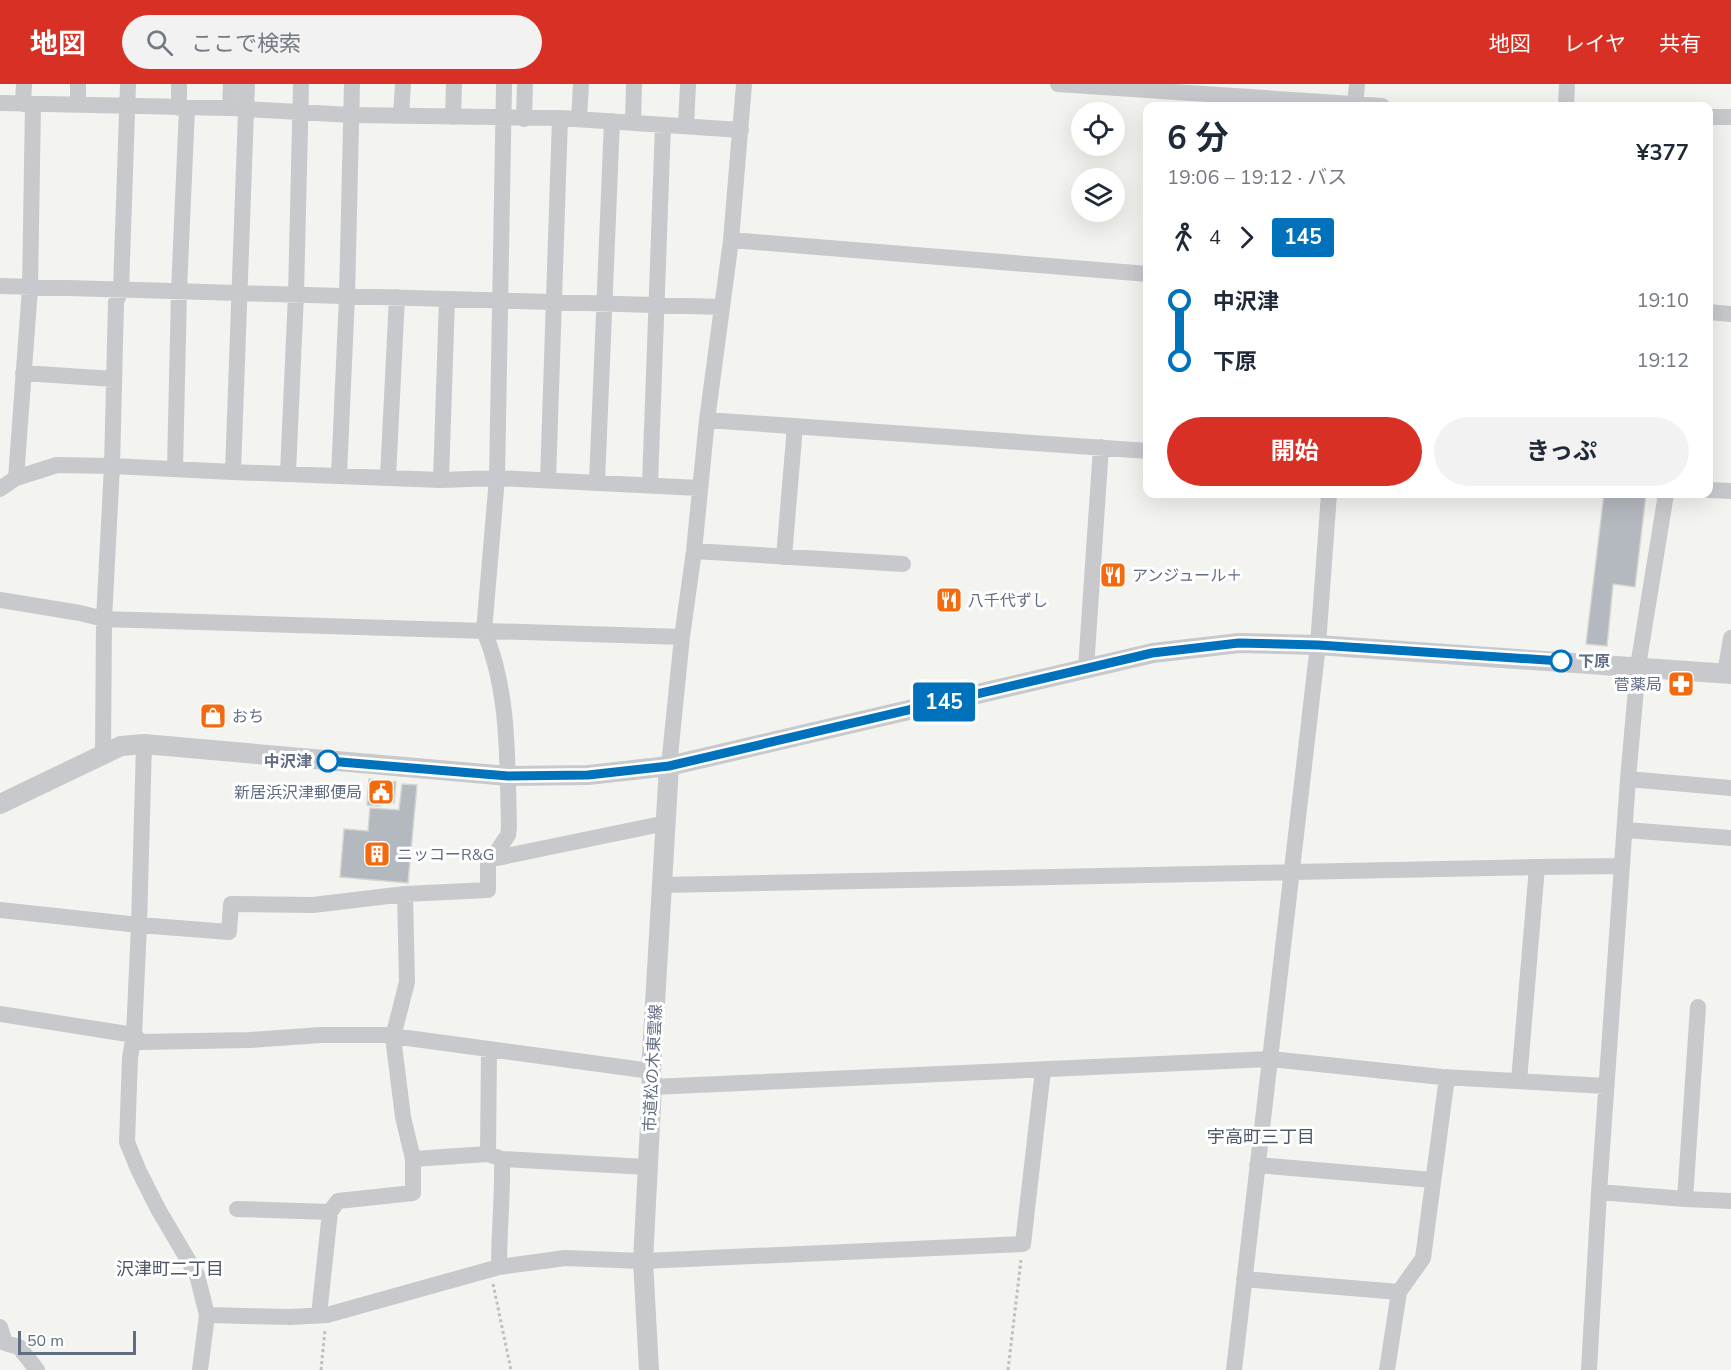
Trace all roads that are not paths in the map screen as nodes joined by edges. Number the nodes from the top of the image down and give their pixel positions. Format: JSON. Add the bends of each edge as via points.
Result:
{"nodes":[{"id":1,"x":24,"y":84,"type":"edge"},
{"id":2,"x":78,"y":84,"type":"edge"},
{"id":3,"x":128,"y":84,"type":"edge"},
{"id":4,"x":179,"y":84,"type":"edge"},
{"id":5,"x":231,"y":84,"type":"edge"},
{"id":6,"x":248,"y":84,"type":"edge"},
{"id":7,"x":301,"y":84,"type":"edge"},
{"id":8,"x":352,"y":84,"type":"edge"},
{"id":9,"x":403,"y":84,"type":"edge"},
{"id":10,"x":454,"y":84,"type":"edge"},
{"id":11,"x":504,"y":84,"type":"edge"},
{"id":12,"x":525,"y":84,"type":"edge"},
{"id":13,"x":581,"y":84,"type":"edge"},
{"id":14,"x":634,"y":84,"type":"edge"},
{"id":15,"x":688,"y":84,"type":"edge"},
{"id":16,"x":744,"y":84,"type":"edge"},
{"id":17,"x":1058,"y":84,"type":"edge"},
{"id":18,"x":1357,"y":84,"type":"edge"},
{"id":19,"x":1567,"y":84,"type":"edge"},
{"id":20,"x":1301,"y":102,"type":"edge"},
{"id":21,"x":1355,"y":102,"type":"edge"},
{"id":22,"x":1566,"y":102,"type":"edge"},
{"id":23,"x":0,"y":103,"type":"edge"},
{"id":24,"x":28,"y":104,"type":"junction"},
{"id":25,"x":78,"y":104,"type":"junction"},
{"id":26,"x":127,"y":106,"type":"junction"},
{"id":27,"x":183,"y":108,"type":"junction"},
{"id":28,"x":238,"y":109,"type":"junction"},
{"id":29,"x":300,"y":112,"type":"junction"},
{"id":30,"x":351,"y":115,"type":"junction"},
{"id":31,"x":401,"y":116,"type":"junction"},
{"id":32,"x":453,"y":117,"type":"junction"},
{"id":33,"x":1713,"y":117,"type":"edge"},
{"id":34,"x":1731,"y":117,"type":"edge"},
{"id":35,"x":503,"y":118,"type":"junction"},
{"id":36,"x":524,"y":118,"type":"junction"},
{"id":37,"x":560,"y":118,"type":"junction"},
{"id":38,"x":579,"y":119,"type":"junction"},
{"id":39,"x":612,"y":121,"type":"junction"},
{"id":40,"x":633,"y":122,"type":"junction"},
{"id":41,"x":663,"y":124,"type":"junction"},
{"id":42,"x":686,"y":126,"type":"junction"},
{"id":43,"x":741,"y":130,"type":"junction"},
{"id":44,"x":731,"y":240,"type":"junction"},
{"id":45,"x":1143,"y":274,"type":"edge"},
{"id":46,"x":0,"y":286,"type":"edge"},
{"id":47,"x":30,"y":288,"type":"junction"},
{"id":48,"x":121,"y":290,"type":"junction"},
{"id":49,"x":179,"y":291,"type":"junction"},
{"id":50,"x":240,"y":293,"type":"junction"},
{"id":51,"x":296,"y":294,"type":"junction"},
{"id":52,"x":347,"y":296,"type":"junction"},
{"id":53,"x":397,"y":297,"type":"junction"},
{"id":54,"x":447,"y":299,"type":"junction"},
{"id":55,"x":500,"y":300,"type":"junction"},
{"id":56,"x":554,"y":302,"type":"junction"},
{"id":57,"x":604,"y":303,"type":"junction"},
{"id":58,"x":657,"y":304,"type":"junction"},
{"id":59,"x":722,"y":307,"type":"junction"},
{"id":60,"x":1713,"y":312,"type":"edge"},
{"id":61,"x":1731,"y":314,"type":"edge"},
{"id":62,"x":22,"y":373,"type":"junction"},
{"id":63,"x":114,"y":379,"type":"junction"},
{"id":64,"x":707,"y":420,"type":"junction"},
{"id":65,"x":795,"y":426,"type":"junction"},
{"id":66,"x":1101,"y":447,"type":"junction"},
{"id":67,"x":1143,"y":451,"type":"edge"},
{"id":68,"x":112,"y":466,"type":"junction"},
{"id":69,"x":176,"y":468,"type":"junction"},
{"id":70,"x":234,"y":472,"type":"junction"},
{"id":71,"x":288,"y":473,"type":"junction"},
{"id":72,"x":339,"y":475,"type":"junction"},
{"id":73,"x":388,"y":477,"type":"junction"},
{"id":74,"x":16,"y":478,"type":"junction"},
{"id":75,"x":496,"y":478,"type":"junction"},
{"id":76,"x":441,"y":480,"type":"junction"},
{"id":77,"x":548,"y":480,"type":"junction"},
{"id":78,"x":597,"y":482,"type":"junction"},
{"id":79,"x":650,"y":484,"type":"junction"},
{"id":80,"x":699,"y":488,"type":"junction"},
{"id":81,"x":0,"y":489,"type":"edge"},
{"id":82,"x":1713,"y":490,"type":"edge"},
{"id":83,"x":1731,"y":491,"type":"edge"},
{"id":84,"x":1329,"y":498,"type":"edge"},
{"id":85,"x":1665,"y":498,"type":"edge"},
{"id":86,"x":694,"y":551,"type":"junction"},
{"id":87,"x":784,"y":557,"type":"junction"},
{"id":88,"x":903,"y":564,"type":"dead end"},
{"id":89,"x":0,"y":600,"type":"edge"},
{"id":90,"x":104,"y":619,"type":"junction"},
{"id":91,"x":484,"y":631,"type":"junction"},
{"id":92,"x":682,"y":637,"type":"junction"},
{"id":93,"x":1731,"y":638,"type":"edge"},
{"id":94,"x":1318,"y":645,"type":"junction"},
{"id":95,"x":1638,"y":666,"type":"junction"},
{"id":96,"x":1086,"y":668,"type":"junction"},
{"id":97,"x":1728,"y":673,"type":"edge"},
{"id":98,"x":144,"y":744,"type":"junction"},
{"id":99,"x":103,"y":755,"type":"junction"},
{"id":100,"x":669,"y":766,"type":"junction"},
{"id":101,"x":508,"y":776,"type":"junction"},
{"id":102,"x":1628,"y":779,"type":"junction"},
{"id":103,"x":1731,"y":788,"type":"edge"},
{"id":104,"x":0,"y":804,"type":"edge"},
{"id":105,"x":666,"y":823,"type":"junction"},
{"id":106,"x":1626,"y":830,"type":"junction"},
{"id":107,"x":1731,"y":838,"type":"edge"},
{"id":108,"x":492,"y":859,"type":"junction"},
{"id":109,"x":1622,"y":866,"type":"junction"},
{"id":110,"x":1538,"y":867,"type":"junction"},
{"id":111,"x":1292,"y":872,"type":"junction"},
{"id":112,"x":662,"y":885,"type":"junction"},
{"id":113,"x":405,"y":894,"type":"junction"},
{"id":114,"x":0,"y":910,"type":"edge"},
{"id":115,"x":139,"y":925,"type":"junction"},
{"id":116,"x":1698,"y":1007,"type":"dead end"},
{"id":117,"x":0,"y":1014,"type":"edge"},
{"id":118,"x":134,"y":1035,"type":"junction"},
{"id":119,"x":393,"y":1037,"type":"junction"},
{"id":120,"x":489,"y":1049,"type":"junction"},
{"id":121,"x":1270,"y":1059,"type":"junction"},
{"id":122,"x":1043,"y":1070,"type":"junction"},
{"id":123,"x":1447,"y":1077,"type":"junction"},
{"id":124,"x":652,"y":1079,"type":"junction"},
{"id":125,"x":1520,"y":1081,"type":"junction"},
{"id":126,"x":1606,"y":1086,"type":"junction"},
{"id":127,"x":495,"y":1157,"type":"junction"},
{"id":128,"x":413,"y":1159,"type":"junction"},
{"id":129,"x":1257,"y":1166,"type":"junction"},
{"id":130,"x":646,"y":1167,"type":"junction"},
{"id":131,"x":1433,"y":1180,"type":"junction"},
{"id":132,"x":1599,"y":1192,"type":"junction"},
{"id":133,"x":1684,"y":1199,"type":"junction"},
{"id":134,"x":1731,"y":1202,"type":"edge"},
{"id":135,"x":237,"y":1209,"type":"dead end"},
{"id":136,"x":330,"y":1212,"type":"junction"},
{"id":137,"x":643,"y":1262,"type":"junction"},
{"id":138,"x":495,"y":1268,"type":"junction"},
{"id":139,"x":1244,"y":1279,"type":"junction"},
{"id":140,"x":1399,"y":1292,"type":"junction"},
{"id":141,"x":207,"y":1315,"type":"junction"},
{"id":142,"x":323,"y":1315,"type":"junction"},
{"id":143,"x":2,"y":1338,"type":"edge"},
{"id":144,"x":37,"y":1370,"type":"edge"},
{"id":145,"x":200,"y":1370,"type":"edge"},
{"id":146,"x":649,"y":1370,"type":"edge"},
{"id":147,"x":1234,"y":1370,"type":"edge"},
{"id":148,"x":1388,"y":1370,"type":"edge"},
{"id":149,"x":1589,"y":1370,"type":"edge"}],
"edges":[{"from":1,"to":24,"type":"street"},
{"from":2,"to":25,"type":"street"},
{"from":3,"to":26,"type":"street"},
{"from":4,"to":27,"type":"street"},
{"from":5,"to":28,"type":"street"},
{"from":6,"to":28,"type":"street"},
{"from":7,"to":29,"type":"street"},
{"from":8,"to":30,"type":"street"},
{"from":9,"to":31,"type":"street"},
{"from":10,"to":32,"type":"street"},
{"from":11,"to":35,"type":"street"},
{"from":12,"to":36,"type":"street"},
{"from":13,"to":38,"type":"street"},
{"from":14,"to":40,"type":"street"},
{"from":15,"to":42,"type":"street"},
{"from":16,"to":43,"type":"street"},
{"from":17,"to":20,"type":"street"},
{"from":18,"to":21,"type":"street"},
{"from":19,"to":22,"type":"street"},
{"from":23,"to":24,"type":"street"},
{"from":24,"to":25,"type":"street"},
{"from":24,"to":47,"type":"street"},
{"from":25,"to":26,"type":"street"},
{"from":26,"to":27,"type":"street"},
{"from":26,"to":48,"type":"street"},
{"from":27,"to":28,"type":"street"},
{"from":27,"to":49,"type":"street"},
{"from":28,"to":29,"type":"street"},
{"from":28,"to":50,"type":"street"},
{"from":29,"to":30,"type":"street"},
{"from":29,"to":51,"type":"street"},
{"from":30,"to":31,"type":"street"},
{"from":30,"to":52,"type":"street"},
{"from":31,"to":32,"type":"street"},
{"from":32,"to":35,"type":"street"},
{"from":33,"to":34,"type":"street"},
{"from":35,"to":36,"type":"street"},
{"from":35,"to":55,"type":"street"},
{"from":36,"to":37,"type":"street"},
{"from":37,"to":38,"type":"street"},
{"from":37,"to":56,"type":"street"},
{"from":38,"to":39,"type":"street"},
{"from":39,"to":40,"type":"street"},
{"from":39,"to":57,"type":"street"},
{"from":40,"to":41,"type":"street"},
{"from":41,"to":42,"type":"street"},
{"from":41,"to":58,"type":"street"},
{"from":42,"to":43,"type":"street"},
{"from":43,"to":44,"type":"street"},
{"from":44,"to":45,"type":"street"},
{"from":44,"to":59,"type":"street"},
{"from":46,"to":47,"type":"street"},
{"from":47,"to":48,"type":"street"},
{"from":47,"to":62,"type":"street"},
{"from":48,"to":49,"type":"street"},
{"from":48,"to":63,"type":"street","via":[[116,302]]},
{"from":49,"to":50,"type":"street"},
{"from":49,"to":69,"type":"street"},
{"from":50,"to":51,"type":"street"},
{"from":50,"to":70,"type":"street"},
{"from":51,"to":52,"type":"street"},
{"from":51,"to":71,"type":"street"},
{"from":52,"to":53,"type":"street"},
{"from":52,"to":72,"type":"street"},
{"from":53,"to":54,"type":"street"},
{"from":53,"to":73,"type":"street"},
{"from":54,"to":55,"type":"street"},
{"from":54,"to":76,"type":"street"},
{"from":55,"to":56,"type":"street"},
{"from":55,"to":75,"type":"street"},
{"from":56,"to":57,"type":"street"},
{"from":56,"to":77,"type":"street"},
{"from":57,"to":58,"type":"street"},
{"from":57,"to":78,"type":"street"},
{"from":58,"to":59,"type":"street"},
{"from":58,"to":79,"type":"street"},
{"from":59,"to":64,"type":"street"},
{"from":60,"to":61,"type":"street"},
{"from":62,"to":63,"type":"street"},
{"from":62,"to":74,"type":"street"},
{"from":63,"to":68,"type":"street"},
{"from":64,"to":65,"type":"street"},
{"from":64,"to":80,"type":"street"},
{"from":65,"to":66,"type":"street"},
{"from":65,"to":87,"type":"street"},
{"from":66,"to":67,"type":"street"},
{"from":66,"to":96,"type":"street"},
{"from":68,"to":69,"type":"street"},
{"from":68,"to":74,"type":"street","via":[[57,465]]},
{"from":68,"to":90,"type":"street"},
{"from":69,"to":70,"type":"street"},
{"from":70,"to":71,"type":"street"},
{"from":71,"to":72,"type":"street"},
{"from":72,"to":73,"type":"street"},
{"from":73,"to":76,"type":"street"},
{"from":74,"to":81,"type":"street"},
{"from":75,"to":76,"type":"street"},
{"from":75,"to":77,"type":"street"},
{"from":75,"to":91,"type":"street"},
{"from":77,"to":78,"type":"street"},
{"from":78,"to":79,"type":"street"},
{"from":79,"to":80,"type":"street"},
{"from":80,"to":86,"type":"street"},
{"from":82,"to":83,"type":"street"},
{"from":84,"to":94,"type":"street"},
{"from":85,"to":95,"type":"street"},
{"from":86,"to":87,"type":"street"},
{"from":86,"to":92,"type":"street"},
{"from":87,"to":88,"type":"street"},
{"from":89,"to":90,"type":"street"},
{"from":90,"to":91,"type":"street"},
{"from":90,"to":99,"type":"street"},
{"from":91,"to":92,"type":"street"},
{"from":91,"to":101,"type":"street","via":[[492,649],[503,704]]},
{"from":92,"to":100,"type":"street"},
{"from":93,"to":97,"type":"street"},
{"from":94,"to":95,"type":"street"},
{"from":94,"to":96,"type":"street","via":[[1239,643],[1152,653]]},
{"from":94,"to":111,"type":"street"},
{"from":95,"to":97,"type":"street"},
{"from":95,"to":102,"type":"street"},
{"from":96,"to":100,"type":"street"},
{"from":98,"to":99,"type":"street","via":[[121,746]]},
{"from":98,"to":101,"type":"street"},
{"from":98,"to":115,"type":"street"},
{"from":99,"to":104,"type":"street"},
{"from":100,"to":101,"type":"street","via":[[588,775]]},
{"from":100,"to":105,"type":"street","name":"市道松の木東雲線"},
{"from":101,"to":108,"type":"street","via":[[508,835]]},
{"from":102,"to":103,"type":"street"},
{"from":102,"to":106,"type":"street"},
{"from":105,"to":108,"type":"street"},
{"from":105,"to":112,"type":"street","name":"市道松の木東雲線"},
{"from":106,"to":107,"type":"street"},
{"from":106,"to":109,"type":"street"},
{"from":108,"to":113,"type":"street","via":[[488,863],[488,890]]},
{"from":109,"to":110,"type":"street"},
{"from":109,"to":126,"type":"street"},
{"from":110,"to":111,"type":"street"},
{"from":110,"to":125,"type":"street"},
{"from":111,"to":112,"type":"street"},
{"from":111,"to":121,"type":"street"},
{"from":112,"to":124,"type":"street","name":"市道松の木東雲線"},
{"from":113,"to":115,"type":"street","via":[[313,905],[231,904],[230,932]]},
{"from":113,"to":119,"type":"street","via":[[407,982]]},
{"from":114,"to":115,"type":"street"},
{"from":115,"to":118,"type":"street"},
{"from":116,"to":133,"type":"street"},
{"from":117,"to":118,"type":"street"},
{"from":118,"to":119,"type":"street","via":[[141,1042],[321,1035]]},
{"from":118,"to":141,"type":"street","via":[[127,1142],[158,1209],[197,1275]]},
{"from":119,"to":120,"type":"street"},
{"from":119,"to":128,"type":"street"},
{"from":120,"to":124,"type":"street"},
{"from":120,"to":127,"type":"street"},
{"from":121,"to":122,"type":"street"},
{"from":121,"to":123,"type":"street"},
{"from":121,"to":129,"type":"street"},
{"from":122,"to":124,"type":"street"},
{"from":122,"to":137,"type":"street","via":[[1023,1244]]},
{"from":123,"to":125,"type":"street"},
{"from":123,"to":131,"type":"street"},
{"from":124,"to":130,"type":"street","name":"市道松の木東雲線"},
{"from":125,"to":126,"type":"street"},
{"from":126,"to":132,"type":"street"},
{"from":127,"to":128,"type":"street"},
{"from":127,"to":130,"type":"street"},
{"from":127,"to":138,"type":"street","via":[[503,1187]]},
{"from":128,"to":136,"type":"street","via":[[413,1193],[338,1201]]},
{"from":129,"to":131,"type":"street"},
{"from":129,"to":139,"type":"street"},
{"from":130,"to":137,"type":"street","name":"市道松の木東雲線"},
{"from":131,"to":140,"type":"street","via":[[1422,1258]]},
{"from":132,"to":133,"type":"street"},
{"from":132,"to":149,"type":"street"},
{"from":133,"to":134,"type":"street"},
{"from":135,"to":136,"type":"street"},
{"from":136,"to":142,"type":"street"},
{"from":137,"to":138,"type":"street","via":[[565,1258]]},
{"from":137,"to":146,"type":"street","name":"市道松の木東雲線"},
{"from":138,"to":142,"type":"street"},
{"from":139,"to":140,"type":"street"},
{"from":139,"to":147,"type":"street"},
{"from":140,"to":148,"type":"street"},
{"from":141,"to":142,"type":"street"},
{"from":141,"to":145,"type":"street"},
{"from":143,"to":144,"type":"street","via":[[19,1347]]}]}
